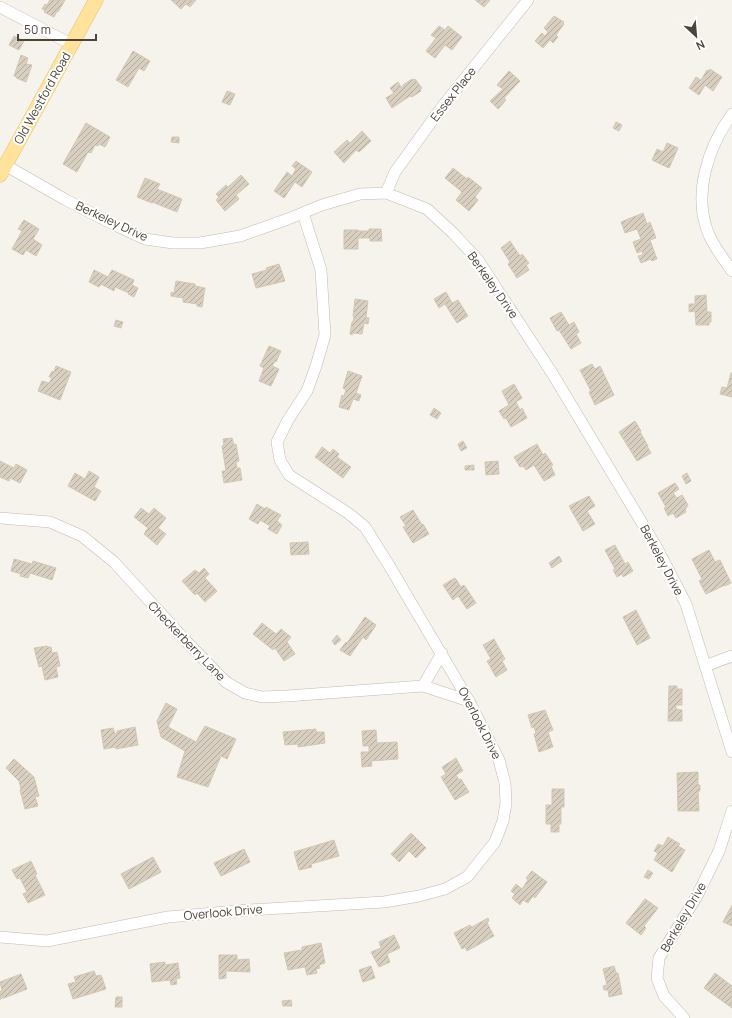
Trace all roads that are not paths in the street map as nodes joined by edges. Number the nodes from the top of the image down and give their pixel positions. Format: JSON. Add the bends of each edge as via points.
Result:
{"nodes":[{"id":1,"x":96,"y":0,"type":"edge"},
{"id":2,"x":528,"y":0,"type":"edge"},
{"id":3,"x":0,"y":7,"type":"edge"},
{"id":4,"x":71,"y":44,"type":"junction"},
{"id":5,"x":732,"y":114,"type":"edge"},
{"id":6,"x":3,"y":170,"type":"edge"},
{"id":7,"x":386,"y":193,"type":"junction"},
{"id":8,"x":303,"y":213,"type":"junction"},
{"id":9,"x":732,"y":271,"type":"edge"},
{"id":10,"x":0,"y":518,"type":"edge"},
{"id":11,"x":442,"y":653,"type":"junction"},
{"id":12,"x":732,"y":656,"type":"edge"},
{"id":13,"x":705,"y":666,"type":"junction"},
{"id":14,"x":423,"y":686,"type":"junction"},
{"id":15,"x":469,"y":701,"type":"junction"},
{"id":16,"x":732,"y":752,"type":"edge"},
{"id":17,"x":732,"y":811,"type":"edge"},
{"id":18,"x":0,"y":937,"type":"edge"},
{"id":19,"x":684,"y":1018,"type":"edge"}],
"edges":[{"from":1,"to":4,"type":"main road","name":"Old Westford Road"},
{"from":2,"to":7,"type":"street","name":"Essex Place","via":[[442,106],[395,172]]},
{"from":3,"to":4,"type":"street"},
{"from":4,"to":6,"type":"main road","name":"Old Westford Road"},
{"from":5,"to":9,"type":"street","via":[[715,140],[708,158],[702,198],[709,234]]},
{"from":6,"to":8,"type":"street","name":"Berkeley Drive","via":[[145,239],[173,244],[200,243],[240,236]]},
{"from":7,"to":8,"type":"street","name":"Berkeley Drive","via":[[360,194]]},
{"from":7,"to":13,"type":"street","name":"Berkeley Drive","via":[[426,209],[478,260],[552,373],[657,548],[686,604]]},
{"from":8,"to":11,"type":"street","name":"Overlook Drive","via":[[321,270],[325,335],[307,391],[277,442],[280,460],[289,475],[348,512],[365,527]]},
{"from":10,"to":14,"type":"street","name":"Checkerberry Lane","via":[[50,522],[82,536],[114,562],[226,682],[245,693],[287,696]]},
{"from":11,"to":14,"type":"street"},
{"from":11,"to":15,"type":"street","name":"Overlook Drive"},
{"from":12,"to":13,"type":"street"},
{"from":13,"to":16,"type":"street","name":"Berkeley Drive"},
{"from":14,"to":15,"type":"street","name":"Checkerberry Lane"},
{"from":15,"to":18,"type":"street","name":"Overlook Drive","via":[[500,760],[506,803],[495,842],[467,877],[445,889],[384,902],[168,917],[47,941]]},
{"from":17,"to":19,"type":"street","name":"Berkeley Drive","via":[[719,851],[697,896],[660,958],[657,978],[664,996]]}]}
